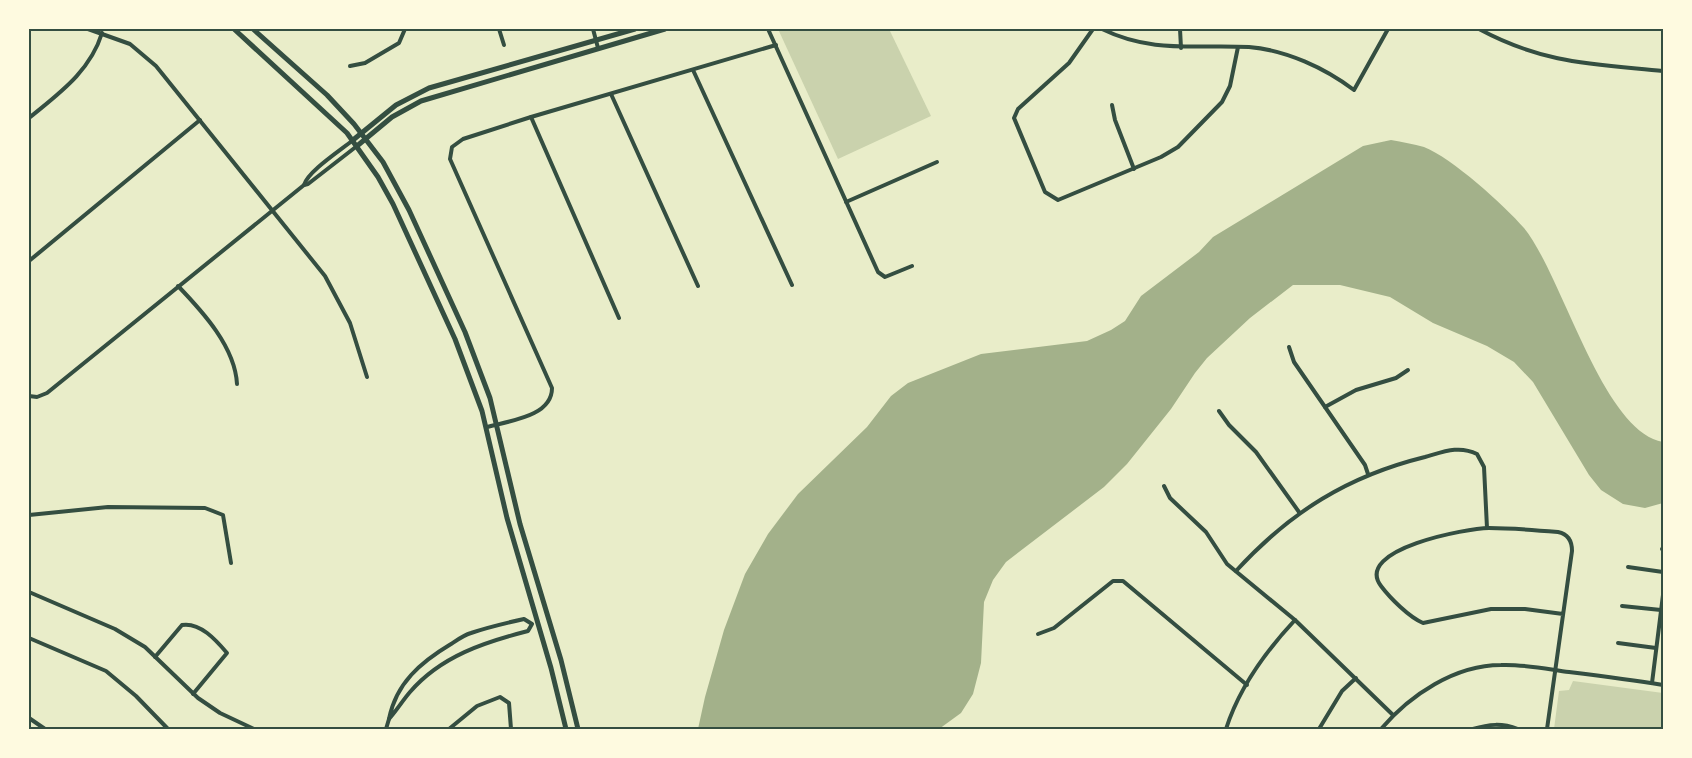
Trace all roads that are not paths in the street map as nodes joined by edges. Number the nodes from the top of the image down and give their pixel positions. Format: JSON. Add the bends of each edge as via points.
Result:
{"nodes":[{"id":1,"x":88,"y":29,"type":"edge"},
{"id":2,"x":234,"y":29,"type":"edge"},
{"id":3,"x":253,"y":29,"type":"edge"},
{"id":4,"x":405,"y":29,"type":"edge"},
{"id":5,"x":499,"y":29,"type":"edge"},
{"id":6,"x":593,"y":29,"type":"edge"},
{"id":7,"x":635,"y":29,"type":"edge"},
{"id":8,"x":665,"y":29,"type":"edge"},
{"id":9,"x":768,"y":29,"type":"edge"},
{"id":10,"x":1093,"y":29,"type":"edge"},
{"id":11,"x":1102,"y":29,"type":"edge"},
{"id":12,"x":1180,"y":29,"type":"edge"},
{"id":13,"x":1388,"y":29,"type":"edge"},
{"id":14,"x":1479,"y":29,"type":"edge"},
{"id":15,"x":102,"y":34,"type":"junction"},
{"id":16,"x":596,"y":40,"type":"junction"},
{"id":17,"x":776,"y":45,"type":"junction"},
{"id":18,"x":504,"y":46,"type":"dead end"},
{"id":19,"x":1238,"y":47,"type":"junction"},
{"id":20,"x":598,"y":48,"type":"junction"},
{"id":21,"x":1181,"y":48,"type":"junction"},
{"id":22,"x":350,"y":66,"type":"dead end"},
{"id":23,"x":693,"y":70,"type":"junction"},
{"id":24,"x":1663,"y":72,"type":"edge"},
{"id":25,"x":611,"y":94,"type":"junction"},
{"id":26,"x":1112,"y":105,"type":"dead end"},
{"id":27,"x":29,"y":118,"type":"edge"},
{"id":28,"x":530,"y":118,"type":"junction"},
{"id":29,"x":200,"y":120,"type":"junction"},
{"id":30,"x":361,"y":132,"type":"junction"},
{"id":31,"x":366,"y":139,"type":"junction"},
{"id":32,"x":352,"y":140,"type":"junction"},
{"id":33,"x":357,"y":146,"type":"junction"},
{"id":34,"x":937,"y":162,"type":"dead end"},
{"id":35,"x":1134,"y":168,"type":"junction"},
{"id":36,"x":304,"y":185,"type":"junction"},
{"id":37,"x":846,"y":202,"type":"junction"},
{"id":38,"x":273,"y":210,"type":"junction"},
{"id":39,"x":29,"y":261,"type":"edge"},
{"id":40,"x":912,"y":266,"type":"dead end"},
{"id":41,"x":792,"y":285,"type":"dead end"},
{"id":42,"x":178,"y":286,"type":"junction"},
{"id":43,"x":698,"y":286,"type":"dead end"},
{"id":44,"x":619,"y":318,"type":"dead end"},
{"id":45,"x":1289,"y":347,"type":"dead end"},
{"id":46,"x":1408,"y":370,"type":"dead end"},
{"id":47,"x":367,"y":378,"type":"dead end"},
{"id":48,"x":237,"y":384,"type":"dead end"},
{"id":49,"x":29,"y":396,"type":"edge"},
{"id":50,"x":1325,"y":407,"type":"junction"},
{"id":51,"x":1219,"y":411,"type":"dead end"},
{"id":52,"x":498,"y":424,"type":"junction"},
{"id":53,"x":487,"y":427,"type":"junction"},
{"id":54,"x":1368,"y":474,"type":"junction"},
{"id":55,"x":1164,"y":486,"type":"dead end"},
{"id":56,"x":1300,"y":512,"type":"junction"},
{"id":57,"x":29,"y":515,"type":"edge"},
{"id":58,"x":1487,"y":528,"type":"junction"},
{"id":59,"x":231,"y":563,"type":"dead end"},
{"id":60,"x":1628,"y":567,"type":"dead end"},
{"id":61,"x":1236,"y":571,"type":"junction"},
{"id":62,"x":1663,"y":572,"type":"edge"},
{"id":63,"x":29,"y":592,"type":"edge"},
{"id":64,"x":1663,"y":595,"type":"edge"},
{"id":65,"x":1622,"y":606,"type":"dead end"},
{"id":66,"x":1661,"y":610,"type":"junction"},
{"id":67,"x":1563,"y":614,"type":"junction"},
{"id":68,"x":1296,"y":620,"type":"junction"},
{"id":69,"x":1038,"y":634,"type":"dead end"},
{"id":70,"x":29,"y":638,"type":"edge"},
{"id":71,"x":1618,"y":643,"type":"dead end"},
{"id":72,"x":1656,"y":648,"type":"junction"},
{"id":73,"x":156,"y":657,"type":"junction"},
{"id":74,"x":1556,"y":670,"type":"junction"},
{"id":75,"x":1356,"y":678,"type":"junction"},
{"id":76,"x":1652,"y":683,"type":"junction"},
{"id":77,"x":1247,"y":685,"type":"junction"},
{"id":78,"x":1663,"y":685,"type":"edge"},
{"id":79,"x":193,"y":694,"type":"junction"},
{"id":80,"x":1393,"y":715,"type":"junction"},
{"id":81,"x":29,"y":718,"type":"edge"},
{"id":82,"x":389,"y":719,"type":"junction"},
{"id":83,"x":45,"y":729,"type":"edge"},
{"id":84,"x":168,"y":729,"type":"edge"},
{"id":85,"x":254,"y":729,"type":"edge"},
{"id":86,"x":386,"y":729,"type":"edge"},
{"id":87,"x":449,"y":729,"type":"edge"},
{"id":88,"x":511,"y":729,"type":"edge"},
{"id":89,"x":566,"y":729,"type":"edge"},
{"id":90,"x":578,"y":729,"type":"edge"},
{"id":91,"x":1226,"y":729,"type":"edge"},
{"id":92,"x":1318,"y":729,"type":"edge"},
{"id":93,"x":1381,"y":729,"type":"edge"},
{"id":94,"x":1473,"y":729,"type":"edge"},
{"id":95,"x":1518,"y":729,"type":"edge"},
{"id":96,"x":1547,"y":729,"type":"edge"}],
"edges":[{"from":1,"to":15,"type":"street"},
{"from":2,"to":32,"type":"main road","via":[[327,112]]},
{"from":3,"to":30,"type":"main road","via":[[341,109]]},
{"from":4,"to":22,"type":"street","via":[[399,43],[364,63]]},
{"from":5,"to":18,"type":"street"},
{"from":6,"to":16,"type":"street"},
{"from":7,"to":16,"type":"main road"},
{"from":8,"to":20,"type":"main road"},
{"from":9,"to":17,"type":"street"},
{"from":10,"to":35,"type":"street","via":[[1069,63],[1018,110],[1015,124],[1045,192],[1054,199],[1062,199]]},
{"from":11,"to":21,"type":"street","via":[[1142,43]]},
{"from":12,"to":21,"type":"street"},
{"from":13,"to":19,"type":"street","via":[[1354,90],[1318,68],[1292,57]]},
{"from":14,"to":24,"type":"street","via":[[1529,52],[1563,61]]},
{"from":15,"to":27,"type":"street","via":[[94,54],[80,74]]},
{"from":15,"to":29,"type":"street","via":[[138,50],[169,80]]},
{"from":16,"to":20,"type":"street"},
{"from":16,"to":30,"type":"main road","via":[[429,88],[396,106]]},
{"from":17,"to":23,"type":"street"},
{"from":17,"to":37,"type":"street"},
{"from":19,"to":21,"type":"street"},
{"from":19,"to":35,"type":"street","via":[[1230,86],[1212,113],[1178,147]]},
{"from":20,"to":31,"type":"main road","via":[[421,100],[392,117]]},
{"from":23,"to":25,"type":"street"},
{"from":23,"to":41,"type":"street"},
{"from":25,"to":28,"type":"street"},
{"from":25,"to":43,"type":"street"},
{"from":26,"to":35,"type":"street","via":[[1114,120]]},
{"from":28,"to":44,"type":"street"},
{"from":28,"to":52,"type":"street","via":[[456,143],[450,155],[552,388],[552,396],[544,407],[527,416]]},
{"from":29,"to":38,"type":"street"},
{"from":29,"to":39,"type":"street"},
{"from":30,"to":31,"type":"main road"},
{"from":30,"to":32,"type":"main road"},
{"from":31,"to":33,"type":"main road"},
{"from":31,"to":52,"type":"main road","via":[[395,183],[408,210],[472,349]]},
{"from":32,"to":33,"type":"main road"},
{"from":32,"to":36,"type":"street","via":[[305,180]]},
{"from":33,"to":36,"type":"street"},
{"from":33,"to":53,"type":"main road","via":[[378,177],[412,245],[465,363]]},
{"from":34,"to":37,"type":"street"},
{"from":36,"to":38,"type":"street"},
{"from":37,"to":40,"type":"street","via":[[878,272],[885,277]]},
{"from":38,"to":42,"type":"street"},
{"from":38,"to":47,"type":"street","via":[[337,295],[359,348]]},
{"from":42,"to":48,"type":"street","via":[[224,344],[233,362]]},
{"from":42,"to":49,"type":"street","via":[[47,393]]},
{"from":45,"to":50,"type":"street","via":[[1294,362]]},
{"from":46,"to":50,"type":"street","via":[[1396,378],[1356,390]]},
{"from":50,"to":54,"type":"street","via":[[1366,466]]},
{"from":51,"to":56,"type":"street","via":[[1256,452]]},
{"from":52,"to":53,"type":"street"},
{"from":52,"to":90,"type":"main road","via":[[520,524]]},
{"from":53,"to":89,"type":"main road","via":[[507,518]]},
{"from":54,"to":56,"type":"street"},
{"from":54,"to":58,"type":"street","via":[[1461,448],[1477,454],[1484,467]]},
{"from":55,"to":61,"type":"street","via":[[1170,498],[1197,521]]},
{"from":56,"to":61,"type":"street"},
{"from":57,"to":59,"type":"street","via":[[108,507],[205,508],[223,515]]},
{"from":58,"to":67,"type":"street","via":[[1558,532],[1568,537],[1572,551]]},
{"from":58,"to":67,"type":"street","via":[[1417,543],[1388,556],[1377,567],[1381,587],[1424,623],[1491,609]]},
{"from":60,"to":62,"type":"street"},
{"from":61,"to":68,"type":"street"},
{"from":63,"to":73,"type":"street","via":[[115,629]]},
{"from":64,"to":66,"type":"street"},
{"from":65,"to":66,"type":"street"},
{"from":66,"to":72,"type":"street"},
{"from":67,"to":74,"type":"street"},
{"from":68,"to":75,"type":"street"},
{"from":68,"to":77,"type":"street","via":[[1266,654]]},
{"from":69,"to":77,"type":"street","via":[[1054,628],[1112,582],[1123,581]]},
{"from":70,"to":84,"type":"street","via":[[106,671]]},
{"from":71,"to":72,"type":"street"},
{"from":72,"to":76,"type":"street"},
{"from":73,"to":79,"type":"street"},
{"from":73,"to":79,"type":"street","via":[[182,625],[197,627],[215,640],[227,653]]},
{"from":74,"to":76,"type":"street"},
{"from":74,"to":80,"type":"street","via":[[1499,665],[1464,672],[1429,688]]},
{"from":74,"to":96,"type":"street"},
{"from":75,"to":80,"type":"street"},
{"from":75,"to":92,"type":"street","via":[[1342,691]]},
{"from":76,"to":78,"type":"street"},
{"from":77,"to":91,"type":"street"},
{"from":79,"to":85,"type":"street","via":[[220,714]]},
{"from":80,"to":93,"type":"street"},
{"from":81,"to":83,"type":"street"},
{"from":82,"to":82,"type":"street","via":[[410,692],[442,665],[474,646],[528,631],[532,624],[524,619],[469,633],[433,654],[402,685],[392,704]]},
{"from":82,"to":86,"type":"street"},
{"from":87,"to":88,"type":"street","via":[[477,706],[500,697],[509,703]]},
{"from":94,"to":95,"type":"street","via":[[1490,724],[1506,724]]}]}
